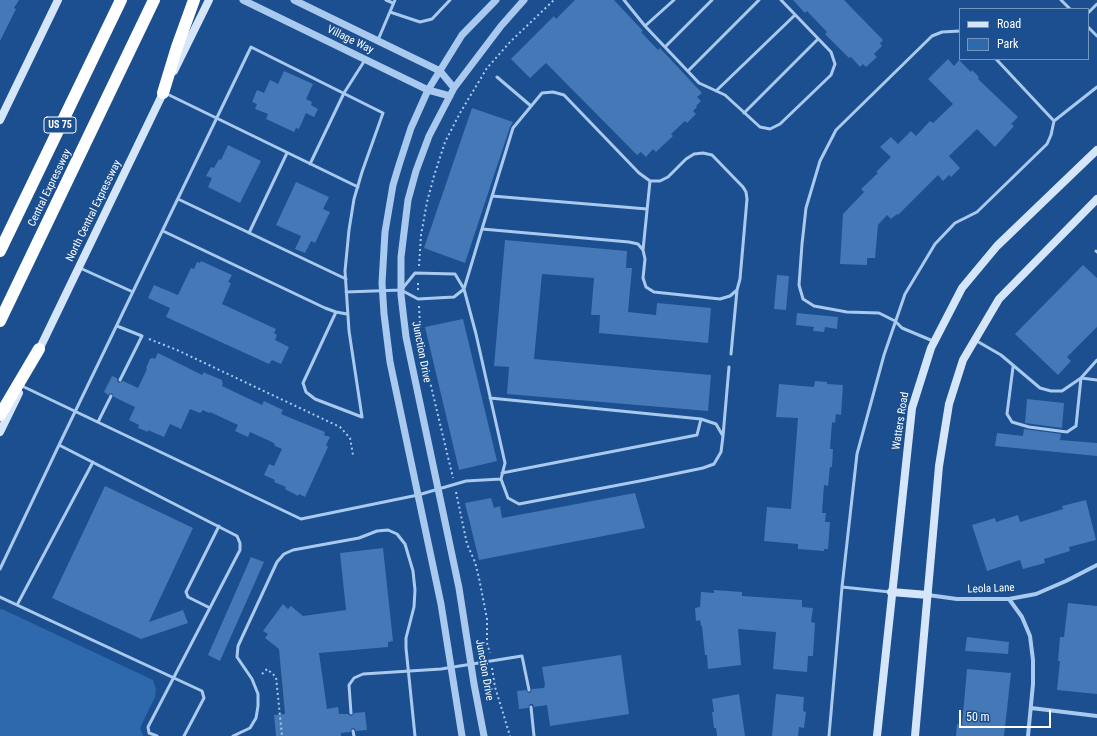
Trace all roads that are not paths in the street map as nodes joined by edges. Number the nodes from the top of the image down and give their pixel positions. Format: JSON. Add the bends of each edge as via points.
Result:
{"nodes":[{"id":1,"x":58,"y":0,"type":"edge"},
{"id":2,"x":121,"y":0,"type":"edge"},
{"id":3,"x":154,"y":0,"type":"edge"},
{"id":4,"x":194,"y":0,"type":"edge"},
{"id":5,"x":209,"y":0,"type":"edge"},
{"id":6,"x":243,"y":0,"type":"edge"},
{"id":7,"x":294,"y":0,"type":"edge"},
{"id":8,"x":386,"y":0,"type":"edge"},
{"id":9,"x":450,"y":0,"type":"edge"},
{"id":10,"x":496,"y":0,"type":"edge"},
{"id":11,"x":524,"y":0,"type":"edge"},
{"id":12,"x":624,"y":0,"type":"edge"},
{"id":13,"x":674,"y":0,"type":"edge"},
{"id":14,"x":712,"y":0,"type":"edge"},
{"id":15,"x":759,"y":0,"type":"edge"},
{"id":16,"x":781,"y":0,"type":"edge"},
{"id":17,"x":1061,"y":0,"type":"edge"},
{"id":18,"x":394,"y":1,"type":"edge"},
{"id":19,"x":1097,"y":4,"type":"edge"},
{"id":20,"x":1069,"y":8,"type":"edge"},
{"id":21,"x":390,"y":12,"type":"junction"},
{"id":22,"x":1089,"y":12,"type":"edge"},
{"id":23,"x":795,"y":15,"type":"junction"},
{"id":24,"x":645,"y":26,"type":"junction"},
{"id":25,"x":1089,"y":28,"type":"edge"},
{"id":26,"x":959,"y":31,"type":"edge"},
{"id":27,"x":1097,"y":36,"type":"edge"},
{"id":28,"x":818,"y":39,"type":"junction"},
{"id":29,"x":378,"y":40,"type":"junction"},
{"id":30,"x":665,"y":47,"type":"junction"},
{"id":31,"x":364,"y":60,"type":"junction"},
{"id":32,"x":997,"y":60,"type":"edge"},
{"id":33,"x":440,"y":71,"type":"junction"},
{"id":34,"x":688,"y":71,"type":"junction"},
{"id":35,"x":497,"y":77,"type":"dead end"},
{"id":36,"x":1097,"y":87,"type":"edge"},
{"id":37,"x":454,"y":88,"type":"junction"},
{"id":38,"x":428,"y":90,"type":"junction"},
{"id":39,"x":716,"y":91,"type":"junction"},
{"id":40,"x":164,"y":93,"type":"junction"},
{"id":41,"x":344,"y":93,"type":"junction"},
{"id":42,"x":450,"y":96,"type":"junction"},
{"id":43,"x":531,"y":106,"type":"junction"},
{"id":44,"x":744,"y":113,"type":"junction"},
{"id":45,"x":217,"y":119,"type":"junction"},
{"id":46,"x":0,"y":120,"type":"edge"},
{"id":47,"x":1054,"y":121,"type":"junction"},
{"id":48,"x":1097,"y":150,"type":"edge"},
{"id":49,"x":287,"y":153,"type":"junction"},
{"id":50,"x":310,"y":164,"type":"junction"},
{"id":51,"x":650,"y":181,"type":"junction"},
{"id":52,"x":358,"y":187,"type":"junction"},
{"id":53,"x":492,"y":196,"type":"junction"},
{"id":54,"x":178,"y":199,"type":"junction"},
{"id":55,"x":1097,"y":199,"type":"edge"},
{"id":56,"x":647,"y":209,"type":"junction"},
{"id":57,"x":482,"y":229,"type":"junction"},
{"id":58,"x":163,"y":231,"type":"junction"},
{"id":59,"x":249,"y":233,"type":"junction"},
{"id":60,"x":643,"y":250,"type":"junction"},
{"id":61,"x":0,"y":251,"type":"edge"},
{"id":62,"x":79,"y":268,"type":"junction"},
{"id":63,"x":346,"y":279,"type":"junction"},
{"id":64,"x":464,"y":289,"type":"junction"},
{"id":65,"x":383,"y":290,"type":"junction"},
{"id":66,"x":401,"y":290,"type":"junction"},
{"id":67,"x":737,"y":290,"type":"junction"},
{"id":68,"x":133,"y":292,"type":"junction"},
{"id":69,"x":346,"y":292,"type":"junction"},
{"id":70,"x":336,"y":312,"type":"junction"},
{"id":71,"x":347,"y":314,"type":"junction"},
{"id":72,"x":0,"y":321,"type":"edge"},
{"id":73,"x":895,"y":321,"type":"junction"},
{"id":74,"x":117,"y":326,"type":"junction"},
{"id":75,"x":975,"y":340,"type":"junction"},
{"id":76,"x":934,"y":342,"type":"junction"},
{"id":77,"x":39,"y":350,"type":"junction"},
{"id":78,"x":731,"y":354,"type":"dead end"},
{"id":79,"x":1097,"y":360,"type":"edge"},
{"id":80,"x":729,"y":367,"type":"dead end"},
{"id":81,"x":1013,"y":367,"type":"junction"},
{"id":82,"x":1081,"y":378,"type":"junction"},
{"id":83,"x":120,"y":380,"type":"dead end"},
{"id":84,"x":1097,"y":380,"type":"edge"},
{"id":85,"x":22,"y":386,"type":"junction"},
{"id":86,"x":111,"y":396,"type":"dead end"},
{"id":87,"x":490,"y":398,"type":"junction"},
{"id":88,"x":75,"y":411,"type":"junction"},
{"id":89,"x":0,"y":415,"type":"edge"},
{"id":90,"x":701,"y":419,"type":"junction"},
{"id":91,"x":98,"y":422,"type":"junction"},
{"id":92,"x":0,"y":432,"type":"edge"},
{"id":93,"x":723,"y":436,"type":"junction"},
{"id":94,"x":60,"y":445,"type":"junction"},
{"id":95,"x":93,"y":462,"type":"junction"},
{"id":96,"x":502,"y":473,"type":"junction"},
{"id":97,"x":501,"y":479,"type":"junction"},
{"id":98,"x":438,"y":490,"type":"junction"},
{"id":99,"x":418,"y":495,"type":"junction"},
{"id":100,"x":219,"y":526,"type":"junction"},
{"id":101,"x":1097,"y":565,"type":"edge"},
{"id":102,"x":0,"y":569,"type":"edge"},
{"id":103,"x":842,"y":587,"type":"junction"},
{"id":104,"x":891,"y":592,"type":"junction"},
{"id":105,"x":928,"y":595,"type":"junction"},
{"id":106,"x":0,"y":597,"type":"edge"},
{"id":107,"x":1009,"y":599,"type":"junction"},
{"id":108,"x":17,"y":605,"type":"junction"},
{"id":109,"x":210,"y":608,"type":"junction"},
{"id":110,"x":471,"y":664,"type":"junction"},
{"id":111,"x":451,"y":667,"type":"junction"},
{"id":112,"x":409,"y":672,"type":"junction"},
{"id":113,"x":172,"y":678,"type":"junction"},
{"id":114,"x":529,"y":690,"type":"dead end"},
{"id":115,"x":532,"y":707,"type":"dead end"},
{"id":116,"x":1031,"y":708,"type":"junction"},
{"id":117,"x":351,"y":713,"type":"dead end"},
{"id":118,"x":1097,"y":716,"type":"edge"},
{"id":119,"x":353,"y":731,"type":"dead end"},
{"id":120,"x":157,"y":736,"type":"edge"},
{"id":121,"x":184,"y":736,"type":"edge"},
{"id":122,"x":233,"y":736,"type":"edge"},
{"id":123,"x":354,"y":736,"type":"edge"},
{"id":124,"x":415,"y":736,"type":"edge"},
{"id":125,"x":462,"y":736,"type":"edge"},
{"id":126,"x":484,"y":736,"type":"edge"},
{"id":127,"x":534,"y":736,"type":"edge"},
{"id":128,"x":828,"y":736,"type":"edge"},
{"id":129,"x":877,"y":736,"type":"edge"},
{"id":130,"x":915,"y":736,"type":"edge"},
{"id":131,"x":1028,"y":736,"type":"edge"}],
"edges":[{"from":1,"to":46,"type":"main road"},
{"from":2,"to":61,"type":"highway","name":"Central Expressway","number":"US 75"},
{"from":3,"to":72,"type":"highway","name":"Central Expressway","number":"US 75"},
{"from":4,"to":40,"type":"highway"},
{"from":5,"to":40,"type":"main road","name":"North Central Expressway"},
{"from":6,"to":31,"type":"street","name":"Village Way"},
{"from":7,"to":29,"type":"street","name":"Village Way"},
{"from":8,"to":18,"type":"lane"},
{"from":9,"to":21,"type":"lane","via":[[432,19],[420,22]]},
{"from":10,"to":33,"type":"street","via":[[462,35]]},
{"from":11,"to":37,"type":"street","name":"Junction Drive"},
{"from":12,"to":24,"type":"lane"},
{"from":13,"to":24,"type":"lane"},
{"from":14,"to":30,"type":"lane"},
{"from":15,"to":34,"type":"lane"},
{"from":16,"to":23,"type":"lane"},
{"from":17,"to":20,"type":"lane"},
{"from":18,"to":21,"type":"lane"},
{"from":19,"to":22,"type":"lane"},
{"from":21,"to":29,"type":"lane"},
{"from":23,"to":28,"type":"lane"},
{"from":23,"to":39,"type":"lane"},
{"from":24,"to":30,"type":"lane"},
{"from":25,"to":27,"type":"lane"},
{"from":26,"to":73,"type":"lane","via":[[942,32],[932,36],[836,130],[820,162],[806,208],[799,285],[802,299],[814,306],[847,312],[879,313]]},
{"from":28,"to":44,"type":"lane"},
{"from":28,"to":44,"type":"lane","via":[[830,52],[835,64],[831,75],[780,124],[770,129],[760,127]]},
{"from":29,"to":33,"type":"street","name":"Village Way"},
{"from":30,"to":34,"type":"lane"},
{"from":31,"to":38,"type":"street","name":"Village Way"},
{"from":31,"to":41,"type":"lane"},
{"from":32,"to":47,"type":"lane"},
{"from":33,"to":37,"type":"street","name":"Village Way"},
{"from":33,"to":38,"type":"street"},
{"from":34,"to":39,"type":"lane","via":[[699,83]]},
{"from":35,"to":43,"type":"lane"},
{"from":36,"to":47,"type":"lane"},
{"from":37,"to":42,"type":"street","name":"Junction Drive"},
{"from":38,"to":42,"type":"street","name":"Village Way"},
{"from":38,"to":65,"type":"street","via":[[412,128],[394,185],[385,232]]},
{"from":39,"to":44,"type":"lane","via":[[725,95]]},
{"from":40,"to":45,"type":"lane"},
{"from":40,"to":62,"type":"main road","name":"North Central Expressway"},
{"from":41,"to":45,"type":"lane","via":[[251,47]]},
{"from":41,"to":50,"type":"lane"},
{"from":41,"to":52,"type":"lane","via":[[383,113]]},
{"from":42,"to":66,"type":"street","name":"Junction Drive","via":[[427,143],[408,200],[401,257]]},
{"from":43,"to":51,"type":"lane","via":[[542,94],[553,92],[564,95],[639,173]]},
{"from":43,"to":53,"type":"lane","via":[[513,128]]},
{"from":45,"to":49,"type":"lane"},
{"from":45,"to":54,"type":"lane"},
{"from":47,"to":73,"type":"lane","via":[[1047,144],[978,212],[955,223],[935,244],[905,294]]},
{"from":48,"to":76,"type":"main road","name":"Watters Road","via":[[997,246],[962,288]]},
{"from":49,"to":50,"type":"lane"},
{"from":49,"to":59,"type":"lane"},
{"from":50,"to":52,"type":"lane"},
{"from":51,"to":56,"type":"lane"},
{"from":51,"to":67,"type":"lane","via":[[660,181],[668,177],[686,159],[694,154],[703,153],[712,155],[743,187],[747,200]]},
{"from":52,"to":63,"type":"lane","via":[[349,230]]},
{"from":53,"to":56,"type":"lane"},
{"from":53,"to":57,"type":"lane"},
{"from":54,"to":58,"type":"lane"},
{"from":54,"to":59,"type":"lane"},
{"from":55,"to":75,"type":"main road","via":[[999,299]]},
{"from":56,"to":60,"type":"lane"},
{"from":57,"to":60,"type":"lane","via":[[629,242],[638,244]]},
{"from":57,"to":64,"type":"lane"},
{"from":58,"to":68,"type":"lane"},
{"from":58,"to":70,"type":"lane"},
{"from":59,"to":63,"type":"lane"},
{"from":60,"to":67,"type":"lane","via":[[646,287],[654,292],[720,299],[730,296]]},
{"from":62,"to":68,"type":"lane"},
{"from":62,"to":77,"type":"main road","name":"North Central Expressway"},
{"from":63,"to":69,"type":"lane"},
{"from":64,"to":66,"type":"lane","via":[[454,297],[418,299]]},
{"from":64,"to":66,"type":"lane","via":[[455,274],[415,273]]},
{"from":64,"to":87,"type":"lane"},
{"from":65,"to":66,"type":"lane"},
{"from":65,"to":69,"type":"lane"},
{"from":65,"to":99,"type":"street","via":[[390,362]]},
{"from":66,"to":98,"type":"street","name":"Junction Drive","via":[[406,337]]},
{"from":67,"to":78,"type":"lane"},
{"from":68,"to":74,"type":"lane"},
{"from":69,"to":71,"type":"lane"},
{"from":70,"to":71,"type":"lane"},
{"from":70,"to":71,"type":"lane","via":[[302,383],[306,392],[315,399],[362,417]]},
{"from":73,"to":76,"type":"lane","via":[[902,328]]},
{"from":73,"to":103,"type":"lane","via":[[857,454]]},
{"from":74,"to":83,"type":"lane","via":[[142,336]]},
{"from":74,"to":88,"type":"lane"},
{"from":75,"to":81,"type":"lane","via":[[1001,356]]},
{"from":75,"to":105,"type":"main road","via":[[963,360],[948,412],[938,466]]},
{"from":76,"to":104,"type":"main road","name":"Watters Road","via":[[912,408]]},
{"from":77,"to":85,"type":"main road","name":"North Central Expressway"},
{"from":77,"to":89,"type":"highway"},
{"from":79,"to":82,"type":"lane"},
{"from":80,"to":93,"type":"lane"},
{"from":81,"to":82,"type":"lane","via":[[1040,388],[1051,391],[1062,392]]},
{"from":81,"to":82,"type":"lane","via":[[1007,414],[1012,422],[1029,427],[1067,432],[1076,426]]},
{"from":82,"to":84,"type":"lane"},
{"from":85,"to":88,"type":"lane"},
{"from":85,"to":92,"type":"main road","name":"North Central Expressway"},
{"from":86,"to":91,"type":"lane"},
{"from":87,"to":90,"type":"lane"},
{"from":87,"to":96,"type":"lane","via":[[505,463]]},
{"from":88,"to":91,"type":"lane"},
{"from":88,"to":94,"type":"lane"},
{"from":90,"to":93,"type":"lane","via":[[716,424]]},
{"from":90,"to":96,"type":"lane","via":[[697,435]]},
{"from":91,"to":99,"type":"lane","via":[[301,519]]},
{"from":93,"to":97,"type":"lane","via":[[721,452],[714,464],[644,480],[519,504],[508,498]]},
{"from":94,"to":95,"type":"lane"},
{"from":94,"to":102,"type":"lane"},
{"from":95,"to":100,"type":"lane"},
{"from":95,"to":108,"type":"lane"},
{"from":96,"to":97,"type":"lane"},
{"from":97,"to":98,"type":"lane","via":[[466,481]]},
{"from":98,"to":99,"type":"lane"},
{"from":98,"to":110,"type":"street","name":"Junction Drive","via":[[459,588]]},
{"from":99,"to":111,"type":"street","via":[[441,604]]},
{"from":100,"to":109,"type":"lane","via":[[237,536],[240,550]]},
{"from":100,"to":109,"type":"lane","via":[[186,592],[188,597]]},
{"from":101,"to":107,"type":"street","name":"Leola Lane","via":[[1036,594]]},
{"from":103,"to":104,"type":"lane"},
{"from":103,"to":128,"type":"lane"},
{"from":104,"to":105,"type":"main road"},
{"from":104,"to":129,"type":"main road","name":"Watters Road"},
{"from":105,"to":107,"type":"street","name":"Leola Lane","via":[[957,599]]},
{"from":105,"to":130,"type":"main road"},
{"from":106,"to":108,"type":"lane"},
{"from":107,"to":116,"type":"street","via":[[1022,617],[1030,636],[1033,660]]},
{"from":108,"to":113,"type":"lane"},
{"from":109,"to":113,"type":"lane"},
{"from":110,"to":111,"type":"lane"},
{"from":110,"to":114,"type":"lane","via":[[522,656]]},
{"from":110,"to":126,"type":"street","name":"Junction Drive"},
{"from":111,"to":112,"type":"lane"},
{"from":111,"to":125,"type":"street"},
{"from":112,"to":117,"type":"lane","via":[[363,674],[354,678],[348,685]]},
{"from":112,"to":122,"type":"lane","via":[[406,638],[415,590],[406,544],[397,534],[388,530],[377,531],[359,538],[293,550],[284,554],[277,562],[238,646],[237,657],[252,679],[258,694],[258,706],[256,718],[250,728]]},
{"from":112,"to":124,"type":"lane"},
{"from":113,"to":120,"type":"lane","via":[[148,727],[150,733]]},
{"from":113,"to":121,"type":"lane","via":[[202,691],[204,698]]},
{"from":115,"to":127,"type":"lane"},
{"from":116,"to":118,"type":"street"},
{"from":116,"to":131,"type":"street"},
{"from":119,"to":123,"type":"lane"}]}
